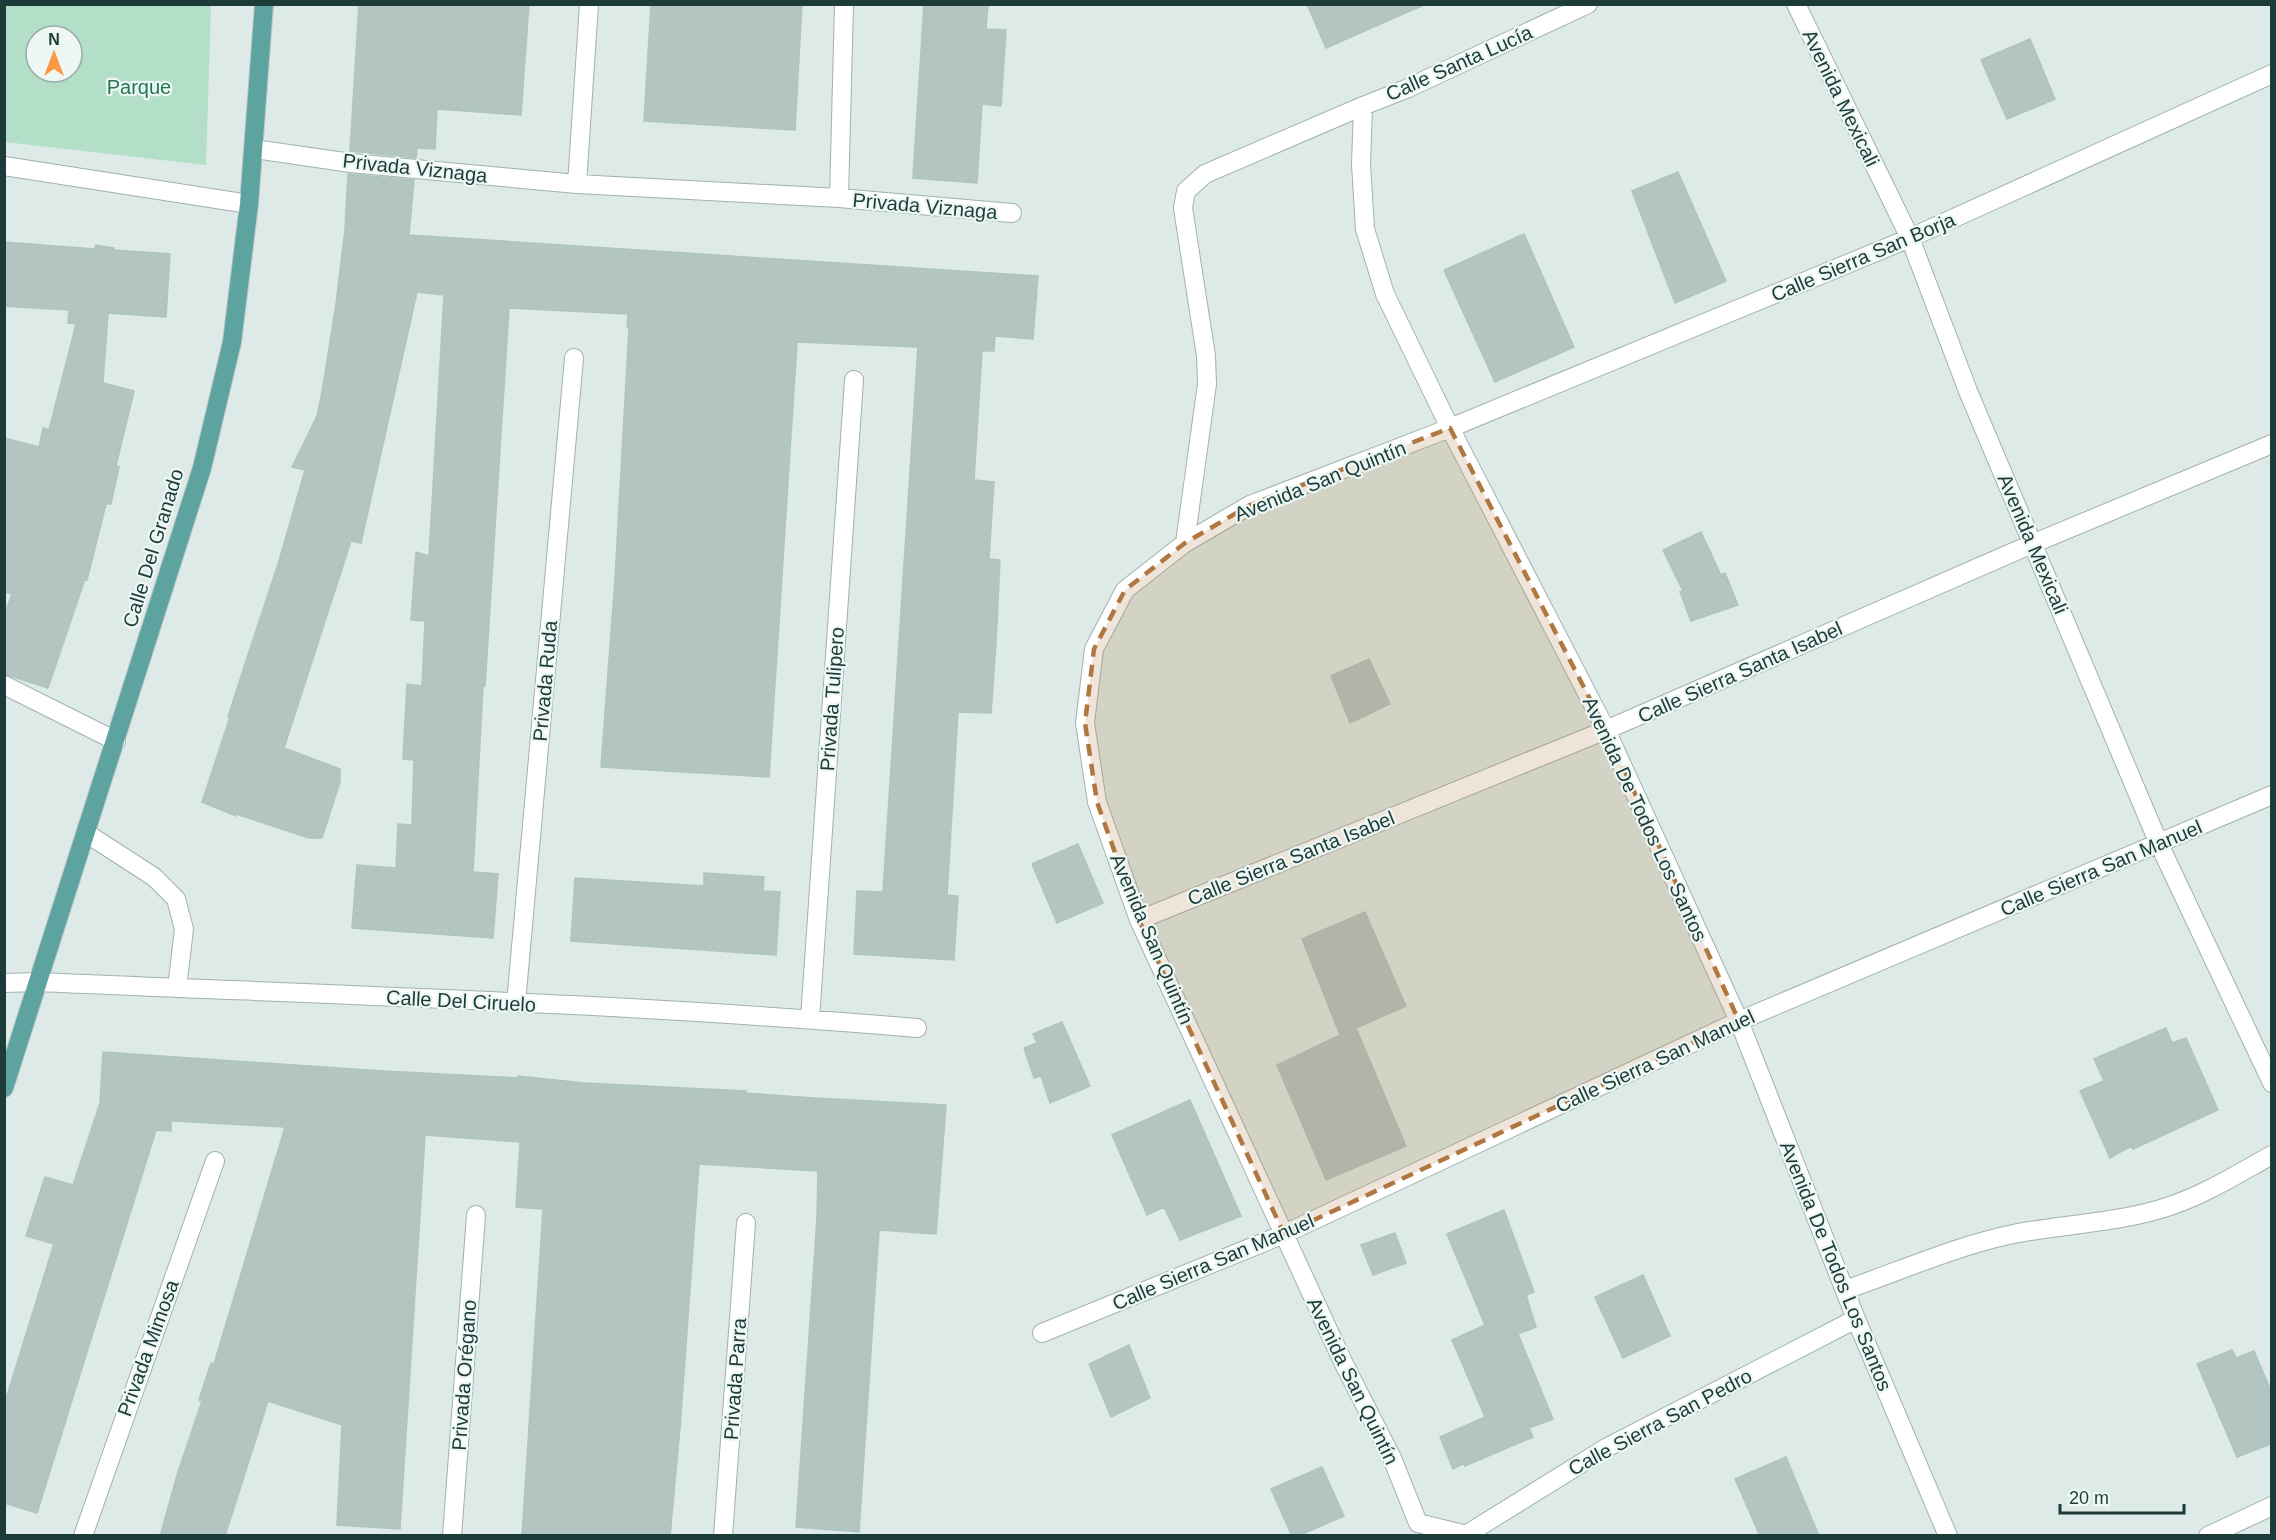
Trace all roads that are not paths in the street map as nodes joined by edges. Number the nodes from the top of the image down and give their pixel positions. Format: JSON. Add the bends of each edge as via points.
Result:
{"nodes":[{"id":1,"x":264,"y":4,"type":"edge"},
{"id":2,"x":589,"y":4,"type":"edge"},
{"id":3,"x":844,"y":4,"type":"edge"},
{"id":4,"x":1588,"y":4,"type":"edge"},
{"id":5,"x":1796,"y":4,"type":"edge"},
{"id":6,"x":2271,"y":74,"type":"edge"},
{"id":7,"x":1363,"y":106,"type":"junction"},
{"id":8,"x":254,"y":149,"type":"junction"},
{"id":9,"x":4,"y":166,"type":"edge"},
{"id":10,"x":577,"y":184,"type":"junction"},
{"id":11,"x":839,"y":198,"type":"junction"},
{"id":12,"x":249,"y":204,"type":"junction"},
{"id":13,"x":1012,"y":213,"type":"dead end"},
{"id":14,"x":1910,"y":238,"type":"junction"},
{"id":15,"x":574,"y":358,"type":"dead end"},
{"id":16,"x":854,"y":380,"type":"dead end"},
{"id":17,"x":1450,"y":428,"type":"junction"},
{"id":18,"x":2271,"y":444,"type":"edge"},
{"id":19,"x":1185,"y":543,"type":"junction"},
{"id":20,"x":2032,"y":544,"type":"junction"},
{"id":21,"x":4,"y":686,"type":"edge"},
{"id":22,"x":1606,"y":730,"type":"junction"},
{"id":23,"x":116,"y":741,"type":"junction"},
{"id":24,"x":2271,"y":795,"type":"edge"},
{"id":25,"x":86,"y":833,"type":"junction"},
{"id":26,"x":2159,"y":844,"type":"junction"},
{"id":27,"x":1139,"y":920,"type":"junction"},
{"id":28,"x":39,"y":982,"type":"junction"},
{"id":29,"x":4,"y":983,"type":"edge"},
{"id":30,"x":177,"y":988,"type":"junction"},
{"id":31,"x":516,"y":1003,"type":"junction"},
{"id":32,"x":810,"y":1019,"type":"junction"},
{"id":33,"x":1739,"y":1021,"type":"junction"},
{"id":34,"x":917,"y":1028,"type":"dead end"},
{"id":35,"x":2271,"y":1083,"type":"edge"},
{"id":36,"x":4,"y":1088,"type":"edge"},
{"id":37,"x":2271,"y":1155,"type":"edge"},
{"id":38,"x":215,"y":1161,"type":"dead end"},
{"id":39,"x":476,"y":1215,"type":"dead end"},
{"id":40,"x":746,"y":1223,"type":"dead end"},
{"id":41,"x":1284,"y":1233,"type":"junction"},
{"id":42,"x":1845,"y":1290,"type":"junction"},
{"id":43,"x":1856,"y":1319,"type":"junction"},
{"id":44,"x":1042,"y":1333,"type":"dead end"},
{"id":45,"x":2271,"y":1506,"type":"edge"},
{"id":46,"x":1417,"y":1529,"type":"edge"},
{"id":47,"x":1470,"y":1534,"type":"edge"},
{"id":48,"x":82,"y":1536,"type":"edge"},
{"id":49,"x":452,"y":1536,"type":"edge"},
{"id":50,"x":723,"y":1536,"type":"edge"},
{"id":51,"x":1948,"y":1536,"type":"edge"},
{"id":52,"x":2208,"y":1536,"type":"edge"}],
"edges":[{"from":1,"to":8,"type":"main road","name":"Calle Del Granado"},
{"from":2,"to":10,"type":"street"},
{"from":3,"to":11,"type":"street","name":"Privada Viznaga"},
{"from":4,"to":7,"type":"street","name":"Calle Santa Lucía"},
{"from":5,"to":14,"type":"street","name":"Avenida Mexicali"},
{"from":6,"to":14,"type":"street","name":"Calle Sierra San Borja"},
{"from":7,"to":17,"type":"street","name":"Avenida De Todos Los Santos","via":[[1365,229],[1385,294]]},
{"from":7,"to":19,"type":"street","name":"Calle Santa Lucía","via":[[1205,174],[1186,191],[1184,208],[1207,384]]},
{"from":8,"to":10,"type":"street","name":"Privada Viznaga","via":[[351,163]]},
{"from":8,"to":12,"type":"main road","name":"Calle Del Granado"},
{"from":9,"to":12,"type":"street"},
{"from":10,"to":11,"type":"street","name":"Privada Viznaga"},
{"from":11,"to":13,"type":"street","name":"Privada Viznaga"},
{"from":12,"to":23,"type":"main road","name":"Calle Del Granado","via":[[232,342],[204,457]]},
{"from":14,"to":17,"type":"street","name":"Calle Sierra San Borja"},
{"from":14,"to":20,"type":"street","name":"Avenida Mexicali"},
{"from":15,"to":31,"type":"street","name":"Privada Ruda"},
{"from":16,"to":32,"type":"street","name":"Privada Tulipero"},
{"from":17,"to":19,"type":"street","name":"Avenida San Quintín","via":[[1250,505]]},
{"from":17,"to":22,"type":"street","name":"Avenida De Todos Los Santos"},
{"from":18,"to":20,"type":"street","name":"Calle Sierra Santa Isabel"},
{"from":19,"to":27,"type":"street","name":"Avenida San Quintín","via":[[1125,590],[1092,660],[1085,723],[1097,802]]},
{"from":20,"to":22,"type":"street","name":"Calle Sierra Santa Isabel"},
{"from":20,"to":26,"type":"street","name":"Avenida Mexicali"},
{"from":21,"to":23,"type":"street"},
{"from":22,"to":27,"type":"street","name":"Calle Sierra Santa Isabel"},
{"from":22,"to":33,"type":"street","name":"Avenida De Todos Los Santos"},
{"from":23,"to":25,"type":"main road","name":"Calle Del Granado"},
{"from":24,"to":26,"type":"street","name":"Calle Sierra San Manuel"},
{"from":25,"to":28,"type":"main road","name":"Calle Del Granado"},
{"from":25,"to":30,"type":"street","via":[[154,877],[176,898],[184,929]]},
{"from":26,"to":33,"type":"street","name":"Calle Sierra San Manuel"},
{"from":26,"to":35,"type":"street","name":"Avenida Mexicali"},
{"from":27,"to":41,"type":"street","name":"Avenida San Quintín"},
{"from":28,"to":29,"type":"street","name":"Calle Del Ciruelo"},
{"from":28,"to":30,"type":"street","name":"Calle Del Ciruelo"},
{"from":28,"to":36,"type":"main road","name":"Calle Del Granado"},
{"from":30,"to":31,"type":"street","name":"Calle Del Ciruelo"},
{"from":31,"to":32,"type":"street","name":"Calle Del Ciruelo"},
{"from":32,"to":34,"type":"street","name":"Calle Del Ciruelo"},
{"from":33,"to":41,"type":"street","name":"Calle Sierra San Manuel"},
{"from":33,"to":42,"type":"street","name":"Avenida De Todos Los Santos"},
{"from":37,"to":42,"type":"street","via":[[2169,1207],[1971,1245]]},
{"from":38,"to":48,"type":"street","name":"Privada Mimosa"},
{"from":39,"to":49,"type":"street","name":"Privada Orégano"},
{"from":40,"to":50,"type":"street","name":"Privada Parra"},
{"from":41,"to":44,"type":"street","name":"Calle Sierra San Manuel"},
{"from":41,"to":46,"type":"street","name":"Avenida San Quintín","via":[[1392,1458]]},
{"from":42,"to":43,"type":"street","name":"Avenida De Todos Los Santos"},
{"from":43,"to":47,"type":"street","name":"Calle Sierra San Pedro","via":[[1606,1448]]},
{"from":43,"to":51,"type":"street","name":"Avenida De Todos Los Santos"},
{"from":45,"to":52,"type":"street"},
{"from":46,"to":47,"type":"street","name":"Avenida San Quintín"}]}
